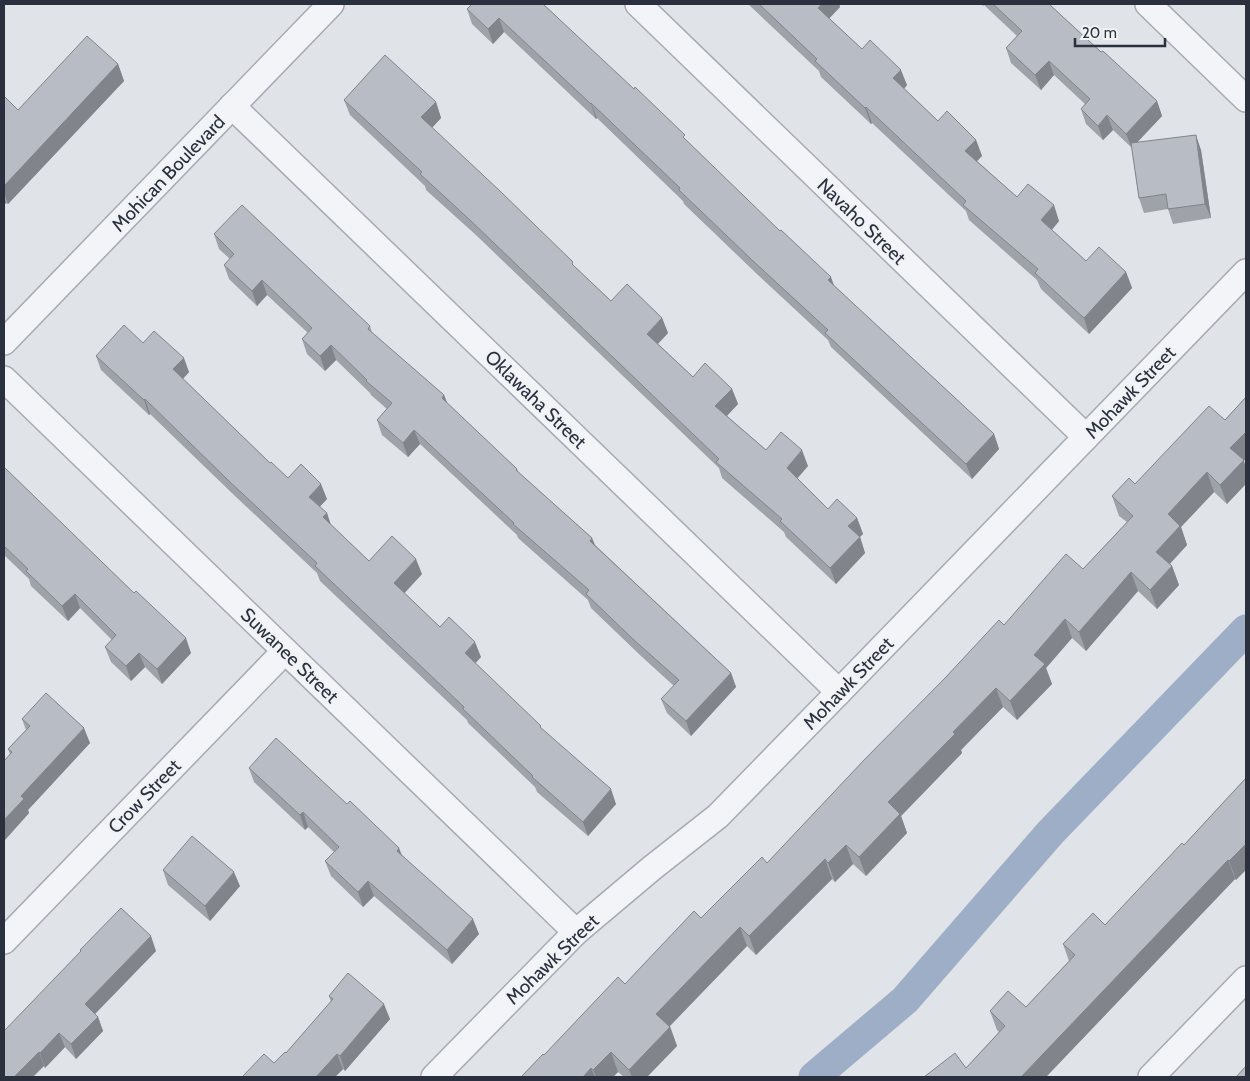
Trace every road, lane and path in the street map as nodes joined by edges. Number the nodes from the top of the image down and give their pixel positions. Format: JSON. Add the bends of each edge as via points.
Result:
{"nodes":[{"id":1,"x":332,"y":4,"type":"edge"},
{"id":2,"x":638,"y":4,"type":"edge"},
{"id":3,"x":1148,"y":4,"type":"edge"},
{"id":4,"x":1246,"y":99,"type":"edge"},
{"id":5,"x":232,"y":106,"type":"junction"},
{"id":6,"x":1246,"y":272,"type":"edge"},
{"id":7,"x":4,"y":342,"type":"edge"},
{"id":8,"x":4,"y":379,"type":"edge"},
{"id":9,"x":1086,"y":437,"type":"junction"},
{"id":10,"x":285,"y":651,"type":"junction"},
{"id":11,"x":839,"y":692,"type":"junction"},
{"id":12,"x":576,"y":932,"type":"junction"},
{"id":13,"x":4,"y":941,"type":"edge"},
{"id":14,"x":1246,"y":979,"type":"edge"},
{"id":15,"x":434,"y":1077,"type":"edge"},
{"id":16,"x":1151,"y":1077,"type":"edge"}],
"edges":[{"from":1,"to":5,"type":"street","name":"Mohican Boulevard"},
{"from":2,"to":9,"type":"street","name":"Navaho Street"},
{"from":3,"to":4,"type":"street"},
{"from":5,"to":7,"type":"street","name":"Mohican Boulevard"},
{"from":5,"to":11,"type":"street","name":"Oklawaha Street"},
{"from":6,"to":9,"type":"street","name":"Mohawk Street"},
{"from":8,"to":10,"type":"street","name":"Suwanee Street"},
{"from":9,"to":11,"type":"street","name":"Mohawk Street"},
{"from":10,"to":12,"type":"street","name":"Suwanee Street"},
{"from":10,"to":13,"type":"street","name":"Crow Street"},
{"from":11,"to":12,"type":"street","name":"Mohawk Street","via":[[718,816]]},
{"from":12,"to":15,"type":"street","name":"Mohawk Street"},
{"from":14,"to":16,"type":"street"}]}
